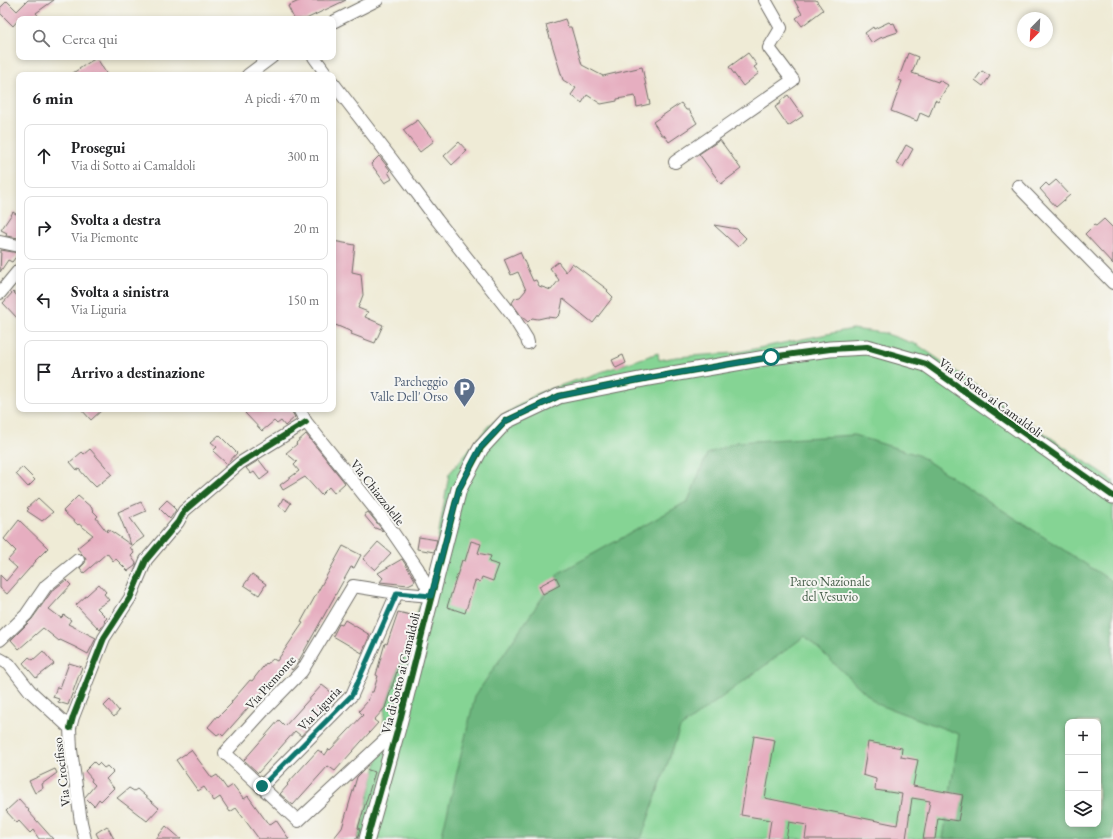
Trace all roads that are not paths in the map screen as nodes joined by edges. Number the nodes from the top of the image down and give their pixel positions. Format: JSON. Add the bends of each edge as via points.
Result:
{"nodes":[{"id":1,"x":377,"y":0,"type":"edge"},
{"id":2,"x":765,"y":0,"type":"edge"},
{"id":3,"x":336,"y":20,"type":"edge"},
{"id":4,"x":268,"y":60,"type":"edge"},
{"id":5,"x":316,"y":60,"type":"edge"},
{"id":6,"x":252,"y":72,"type":"edge"},
{"id":7,"x":325,"y":72,"type":"edge"},
{"id":8,"x":336,"y":87,"type":"edge"},
{"id":9,"x":675,"y":162,"type":"dead end"},
{"id":10,"x":1018,"y":186,"type":"dead end"},
{"id":11,"x":0,"y":242,"type":"edge"},
{"id":12,"x":16,"y":245,"type":"edge"},
{"id":13,"x":16,"y":274,"type":"edge"},
{"id":14,"x":1113,"y":284,"type":"edge"},
{"id":15,"x":0,"y":293,"type":"edge"},
{"id":16,"x":528,"y":343,"type":"dead end"},
{"id":17,"x":301,"y":412,"type":"edge"},
{"id":18,"x":306,"y":422,"type":"junction"},
{"id":19,"x":1113,"y":496,"type":"edge"},
{"id":20,"x":78,"y":560,"type":"dead end"},
{"id":21,"x":397,"y":593,"type":"junction"},
{"id":22,"x":431,"y":596,"type":"junction"},
{"id":23,"x":0,"y":640,"type":"edge"},
{"id":24,"x":0,"y":659,"type":"edge"},
{"id":25,"x":70,"y":728,"type":"junction"},
{"id":26,"x":398,"y":728,"type":"junction"},
{"id":27,"x":262,"y":786,"type":"junction"},
{"id":28,"x":85,"y":839,"type":"edge"},
{"id":29,"x":367,"y":839,"type":"edge"}],
"edges":[{"from":1,"to":3,"type":"street"},
{"from":2,"to":9,"type":"street","via":[[781,28],[769,48],[793,80]]},
{"from":4,"to":6,"type":"street"},
{"from":5,"to":7,"type":"street"},
{"from":8,"to":16,"type":"street","via":[[512,315]]},
{"from":10,"to":14,"type":"street"},
{"from":11,"to":12,"type":"street"},
{"from":13,"to":15,"type":"street"},
{"from":17,"to":18,"type":"street","name":"Via Chiazzolelle"},
{"from":18,"to":22,"type":"street","name":"Via Chiazzolelle","via":[[391,531],[418,569]]},
{"from":18,"to":25,"type":"street","via":[[240,463],[184,511],[146,560],[130,598],[104,638]]},
{"from":19,"to":22,"type":"street","name":"Via di Sotto ai Camaldoli","via":[[926,364],[867,347],[779,356],[559,396],[506,421],[480,448],[459,489]]},
{"from":20,"to":23,"type":"street","via":[[46,586],[26,615]]},
{"from":21,"to":22,"type":"street","name":"Via Piemonte"},
{"from":21,"to":27,"type":"street","name":"Via Liguria","via":[[352,695]]},
{"from":21,"to":27,"type":"street","name":"Via Piemonte","via":[[353,586],[302,671],[225,753]]},
{"from":22,"to":26,"type":"street","name":"Via di Sotto ai Camaldoli"},
{"from":24,"to":25,"type":"street","name":"Via Crocifisso","via":[[9,664],[30,691]]},
{"from":25,"to":28,"type":"street","name":"Via Crocifisso"},
{"from":26,"to":27,"type":"street","name":"Via Piemonte","via":[[298,821]]},
{"from":26,"to":29,"type":"street","name":"Via di Sotto ai Camaldoli"}]}
